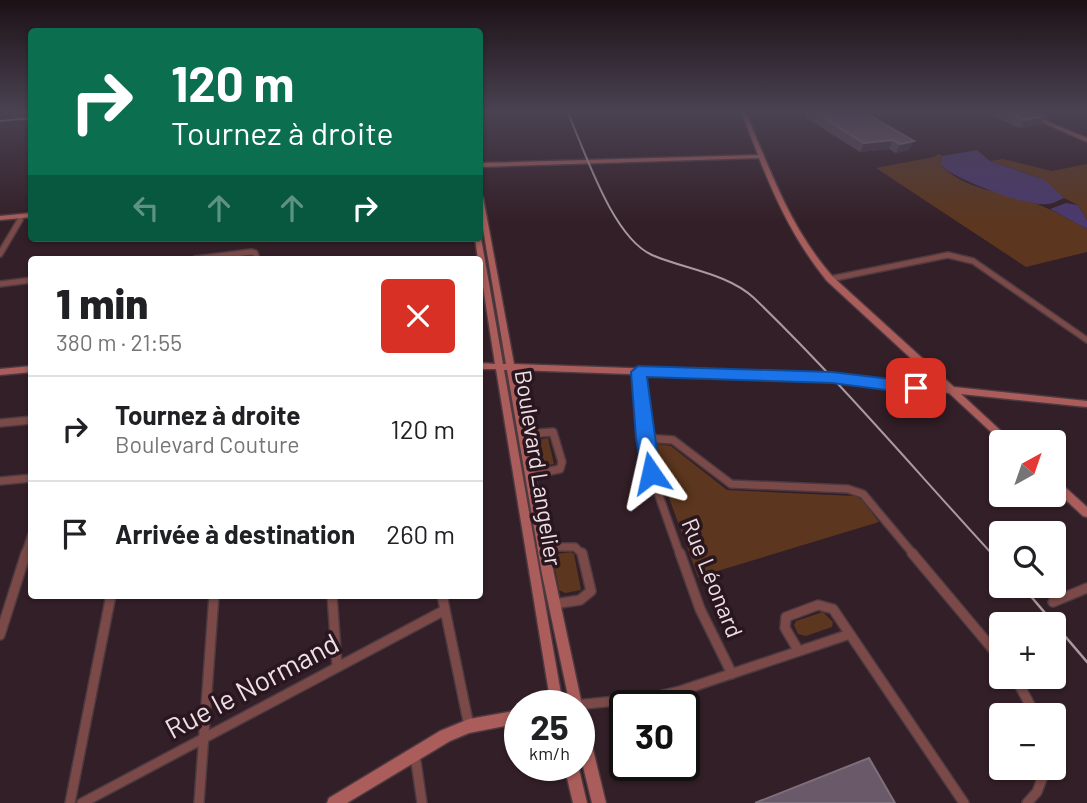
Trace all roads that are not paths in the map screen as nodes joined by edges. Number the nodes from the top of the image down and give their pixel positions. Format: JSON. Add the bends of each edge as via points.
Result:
{"nodes":[{"id":1,"x":756,"y":148,"type":"edge"},
{"id":2,"x":759,"y":148,"type":"edge"},
{"id":3,"x":762,"y":156,"type":"junction"},
{"id":4,"x":733,"y":157,"type":"junction"},
{"id":5,"x":765,"y":164,"type":"junction"},
{"id":6,"x":483,"y":166,"type":"edge"},
{"id":7,"x":28,"y":215,"type":"edge"},
{"id":8,"x":22,"y":216,"type":"junction"},
{"id":9,"x":483,"y":217,"type":"edge"},
{"id":10,"x":0,"y":218,"type":"edge"},
{"id":11,"x":0,"y":254,"type":"edge"},
{"id":12,"x":217,"y":256,"type":"edge"},
{"id":13,"x":256,"y":256,"type":"edge"},
{"id":14,"x":483,"y":262,"type":"edge"},
{"id":15,"x":830,"y":279,"type":"junction"},
{"id":16,"x":28,"y":280,"type":"edge"},
{"id":17,"x":0,"y":284,"type":"edge"},
{"id":18,"x":1087,"y":340,"type":"edge"},
{"id":19,"x":483,"y":366,"type":"edge"},
{"id":20,"x":505,"y":367,"type":"junction"},
{"id":21,"x":28,"y":369,"type":"edge"},
{"id":22,"x":0,"y":372,"type":"edge"},
{"id":23,"x":638,"y":372,"type":"junction"},
{"id":24,"x":954,"y":392,"type":"junction"},
{"id":25,"x":1087,"y":404,"type":"edge"},
{"id":26,"x":28,"y":420,"type":"edge"},
{"id":27,"x":0,"y":424,"type":"edge"},
{"id":28,"x":995,"y":430,"type":"edge"},
{"id":29,"x":523,"y":434,"type":"junction"},
{"id":30,"x":645,"y":438,"type":"junction"},
{"id":31,"x":530,"y":475,"type":"junction"},
{"id":32,"x":28,"y":478,"type":"edge"},
{"id":33,"x":0,"y":481,"type":"edge"},
{"id":34,"x":1066,"y":493,"type":"edge"},
{"id":35,"x":1087,"y":513,"type":"edge"},
{"id":36,"x":28,"y":547,"type":"edge"},
{"id":37,"x":544,"y":547,"type":"junction"},
{"id":38,"x":1087,"y":588,"type":"edge"},
{"id":39,"x":110,"y":599,"type":"edge"},
{"id":40,"x":214,"y":599,"type":"edge"},
{"id":41,"x":332,"y":599,"type":"edge"},
{"id":42,"x":443,"y":599,"type":"edge"},
{"id":43,"x":1054,"y":602,"type":"dead end"},
{"id":44,"x":554,"y":604,"type":"junction"},
{"id":45,"x":445,"y":610,"type":"junction"},
{"id":46,"x":850,"y":634,"type":"junction"},
{"id":47,"x":0,"y":635,"type":"edge"},
{"id":48,"x":989,"y":645,"type":"edge"},
{"id":49,"x":798,"y":650,"type":"junction"},
{"id":50,"x":337,"y":665,"type":"junction"},
{"id":51,"x":732,"y":674,"type":"junction"},
{"id":52,"x":555,"y":690,"type":"edge"},
{"id":53,"x":573,"y":690,"type":"edge"},
{"id":54,"x":595,"y":703,"type":"edge"},
{"id":55,"x":504,"y":719,"type":"edge"},
{"id":56,"x":469,"y":726,"type":"junction"},
{"id":57,"x":204,"y":739,"type":"junction"},
{"id":58,"x":415,"y":753,"type":"junction"},
{"id":59,"x":1042,"y":780,"type":"edge"},
{"id":60,"x":575,"y":781,"type":"edge"},
{"id":61,"x":594,"y":781,"type":"edge"},
{"id":62,"x":70,"y":803,"type":"edge"},
{"id":63,"x":82,"y":803,"type":"edge"},
{"id":64,"x":200,"y":803,"type":"edge"},
{"id":65,"x":334,"y":803,"type":"edge"},
{"id":66,"x":422,"y":803,"type":"edge"},
{"id":67,"x":580,"y":803,"type":"edge"},
{"id":68,"x":599,"y":803,"type":"edge"},
{"id":69,"x":964,"y":803,"type":"edge"},
{"id":70,"x":1027,"y":803,"type":"edge"}],
"edges":[{"from":1,"to":4,"type":"main road"},
{"from":2,"to":3,"type":"main road"},
{"from":3,"to":4,"type":"main road"},
{"from":3,"to":5,"type":"main road"},
{"from":4,"to":5,"type":"main road"},
{"from":4,"to":6,"type":"main road"},
{"from":5,"to":15,"type":"main road","via":[[798,238]]},
{"from":7,"to":8,"type":"main road"},
{"from":8,"to":10,"type":"main road"},
{"from":8,"to":11,"type":"street"},
{"from":9,"to":20,"type":"main road","name":"Boulevard Langelier"},
{"from":12,"to":13,"type":"street","via":[[246,252]]},
{"from":14,"to":20,"type":"main road","name":"Boulevard Langelier"},
{"from":15,"to":18,"type":"street","via":[[961,256]]},
{"from":15,"to":24,"type":"main road"},
{"from":16,"to":17,"type":"street"},
{"from":19,"to":20,"type":"main road"},
{"from":20,"to":23,"type":"main road"},
{"from":20,"to":29,"type":"main road","name":"Boulevard Langelier"},
{"from":20,"to":52,"type":"main road","name":"Boulevard Langelier"},
{"from":21,"to":22,"type":"main road"},
{"from":23,"to":24,"type":"main road","via":[[832,378]]},
{"from":23,"to":30,"type":"street","name":"Rue Léonard"},
{"from":24,"to":25,"type":"street"},
{"from":24,"to":28,"type":"main road"},
{"from":26,"to":27,"type":"street"},
{"from":29,"to":31,"type":"main road","name":"Boulevard Langelier"},
{"from":29,"to":31,"type":"street","name":"Boulevard Langelier","via":[[553,432],[562,461],[553,472]]},
{"from":30,"to":48,"type":"street","via":[[673,440],[731,484],[848,489],[863,494]]},
{"from":30,"to":51,"type":"street","name":"Rue Léonard","via":[[651,473],[696,599]]},
{"from":31,"to":37,"type":"main road","name":"Boulevard Langelier"},
{"from":32,"to":33,"type":"street"},
{"from":34,"to":35,"type":"main road"},
{"from":36,"to":47,"type":"street"},
{"from":37,"to":44,"type":"main road","name":"Boulevard Langelier"},
{"from":37,"to":44,"type":"street","name":"Boulevard Langelier","via":[[578,547],[584,554],[591,591],[585,598]]},
{"from":38,"to":43,"type":"street"},
{"from":39,"to":62,"type":"street"},
{"from":40,"to":57,"type":"street"},
{"from":41,"to":50,"type":"street"},
{"from":42,"to":45,"type":"street"},
{"from":44,"to":53,"type":"main road","name":"Boulevard Langelier"},
{"from":45,"to":50,"type":"street","name":"Rue le Normand"},
{"from":45,"to":56,"type":"street"},
{"from":46,"to":49,"type":"street"},
{"from":46,"to":49,"type":"street","via":[[832,610],[818,605],[784,620]]},
{"from":46,"to":69,"type":"street"},
{"from":49,"to":51,"type":"street"},
{"from":50,"to":57,"type":"street","name":"Rue le Normand"},
{"from":51,"to":54,"type":"street","via":[[663,695]]},
{"from":55,"to":56,"type":"main road"},
{"from":56,"to":58,"type":"main road"},
{"from":57,"to":63,"type":"street","name":"Rue le Normand"},
{"from":57,"to":64,"type":"street"},
{"from":58,"to":65,"type":"main road"},
{"from":58,"to":66,"type":"street"},
{"from":59,"to":70,"type":"street"},
{"from":60,"to":67,"type":"main road"},
{"from":61,"to":68,"type":"main road"}]}
